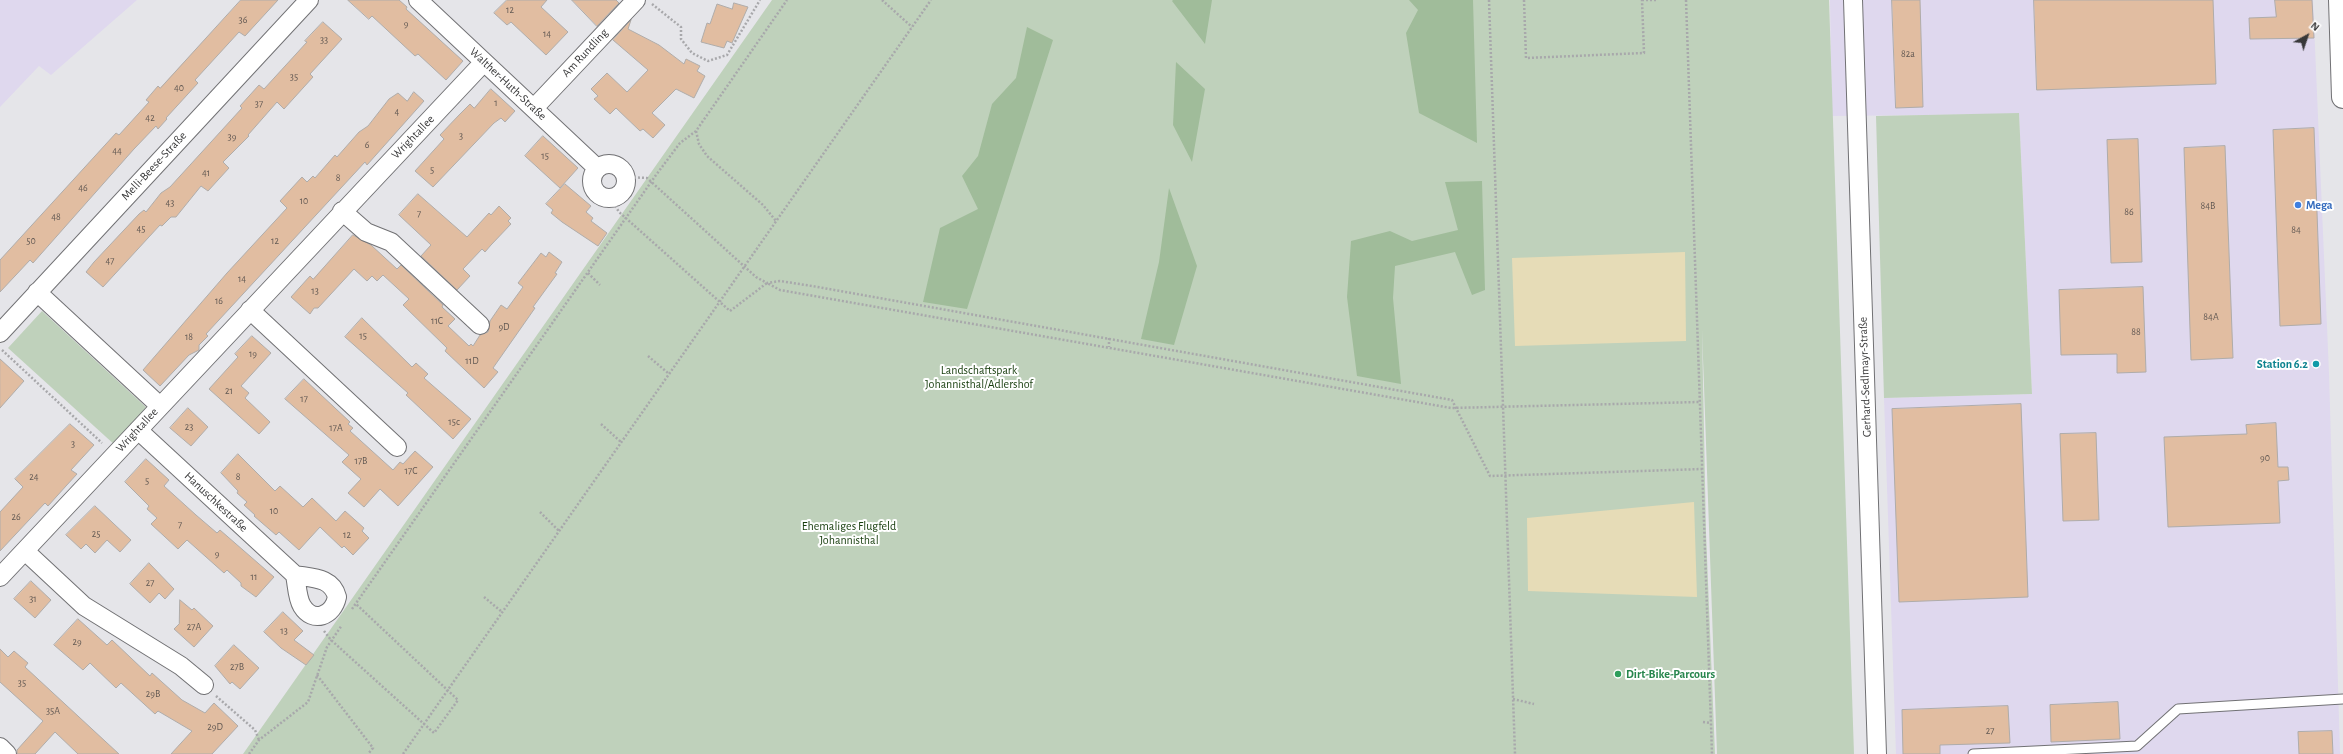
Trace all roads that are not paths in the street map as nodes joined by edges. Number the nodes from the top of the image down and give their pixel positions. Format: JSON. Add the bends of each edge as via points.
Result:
{"nodes":[{"id":1,"x":309,"y":0,"type":"edge"},
{"id":2,"x":418,"y":0,"type":"edge"},
{"id":3,"x":1853,"y":0,"type":"edge"},
{"id":4,"x":2340,"y":0,"type":"edge"},
{"id":5,"x":641,"y":1,"type":"edge"},
{"id":6,"x":484,"y":62,"type":"junction"},
{"id":7,"x":2343,"y":97,"type":"edge"},
{"id":8,"x":535,"y":107,"type":"junction"},
{"id":9,"x":597,"y":168,"type":"junction"},
{"id":10,"x":342,"y":211,"type":"junction"},
{"id":11,"x":37,"y":292,"type":"junction"},
{"id":12,"x":250,"y":310,"type":"junction"},
{"id":13,"x":480,"y":325,"type":"dead end"},
{"id":14,"x":0,"y":333,"type":"edge"},
{"id":15,"x":160,"y":406,"type":"junction"},
{"id":16,"x":138,"y":430,"type":"junction"},
{"id":17,"x":397,"y":447,"type":"dead end"},
{"id":18,"x":25,"y":551,"type":"junction"},
{"id":19,"x":295,"y":575,"type":"dead end"},
{"id":20,"x":0,"y":577,"type":"edge"},
{"id":21,"x":204,"y":685,"type":"road end"},
{"id":22,"x":2343,"y":699,"type":"edge"},
{"id":23,"x":0,"y":747,"type":"edge"},
{"id":24,"x":7,"y":754,"type":"edge"},
{"id":25,"x":1877,"y":754,"type":"edge"},
{"id":26,"x":1973,"y":754,"type":"edge"}],
"edges":[{"from":1,"to":11,"type":"street","name":"Melli-Beese-Straße"},
{"from":2,"to":6,"type":"street","name":"Walther-Huth-Straße"},
{"from":3,"to":25,"type":"street","name":"Gerhard-Sedlmayr-Straße"},
{"from":4,"to":7,"type":"main road"},
{"from":5,"to":8,"type":"street","name":"Am Rundling"},
{"from":6,"to":8,"type":"street","name":"Walther-Huth-Straße"},
{"from":6,"to":10,"type":"street","name":"Wrightallee"},
{"from":8,"to":9,"type":"street","name":"Walther-Huth-Straße"},
{"from":9,"to":9,"type":"street","via":[[592,178],[593,189],[601,197],[611,199],[622,193],[625,189],[624,172],[614,165],[602,165]]},
{"from":10,"to":12,"type":"street","name":"Wrightallee"},
{"from":10,"to":13,"type":"street","via":[[366,232],[391,242]]},
{"from":11,"to":14,"type":"street","name":"Melli-Beese-Straße"},
{"from":11,"to":15,"type":"street"},
{"from":12,"to":15,"type":"street","name":"Wrightallee"},
{"from":12,"to":17,"type":"street"},
{"from":15,"to":16,"type":"street","name":"Wrightallee"},
{"from":16,"to":18,"type":"street","name":"Wrightallee"},
{"from":16,"to":19,"type":"street","name":"Hanuschkestraße"},
{"from":18,"to":20,"type":"street","name":"Wrightallee"},
{"from":18,"to":21,"type":"street","via":[[84,606],[181,666]]},
{"from":22,"to":26,"type":"lane","via":[[2178,709],[2137,746]]},
{"from":23,"to":24,"type":"street"}]}
